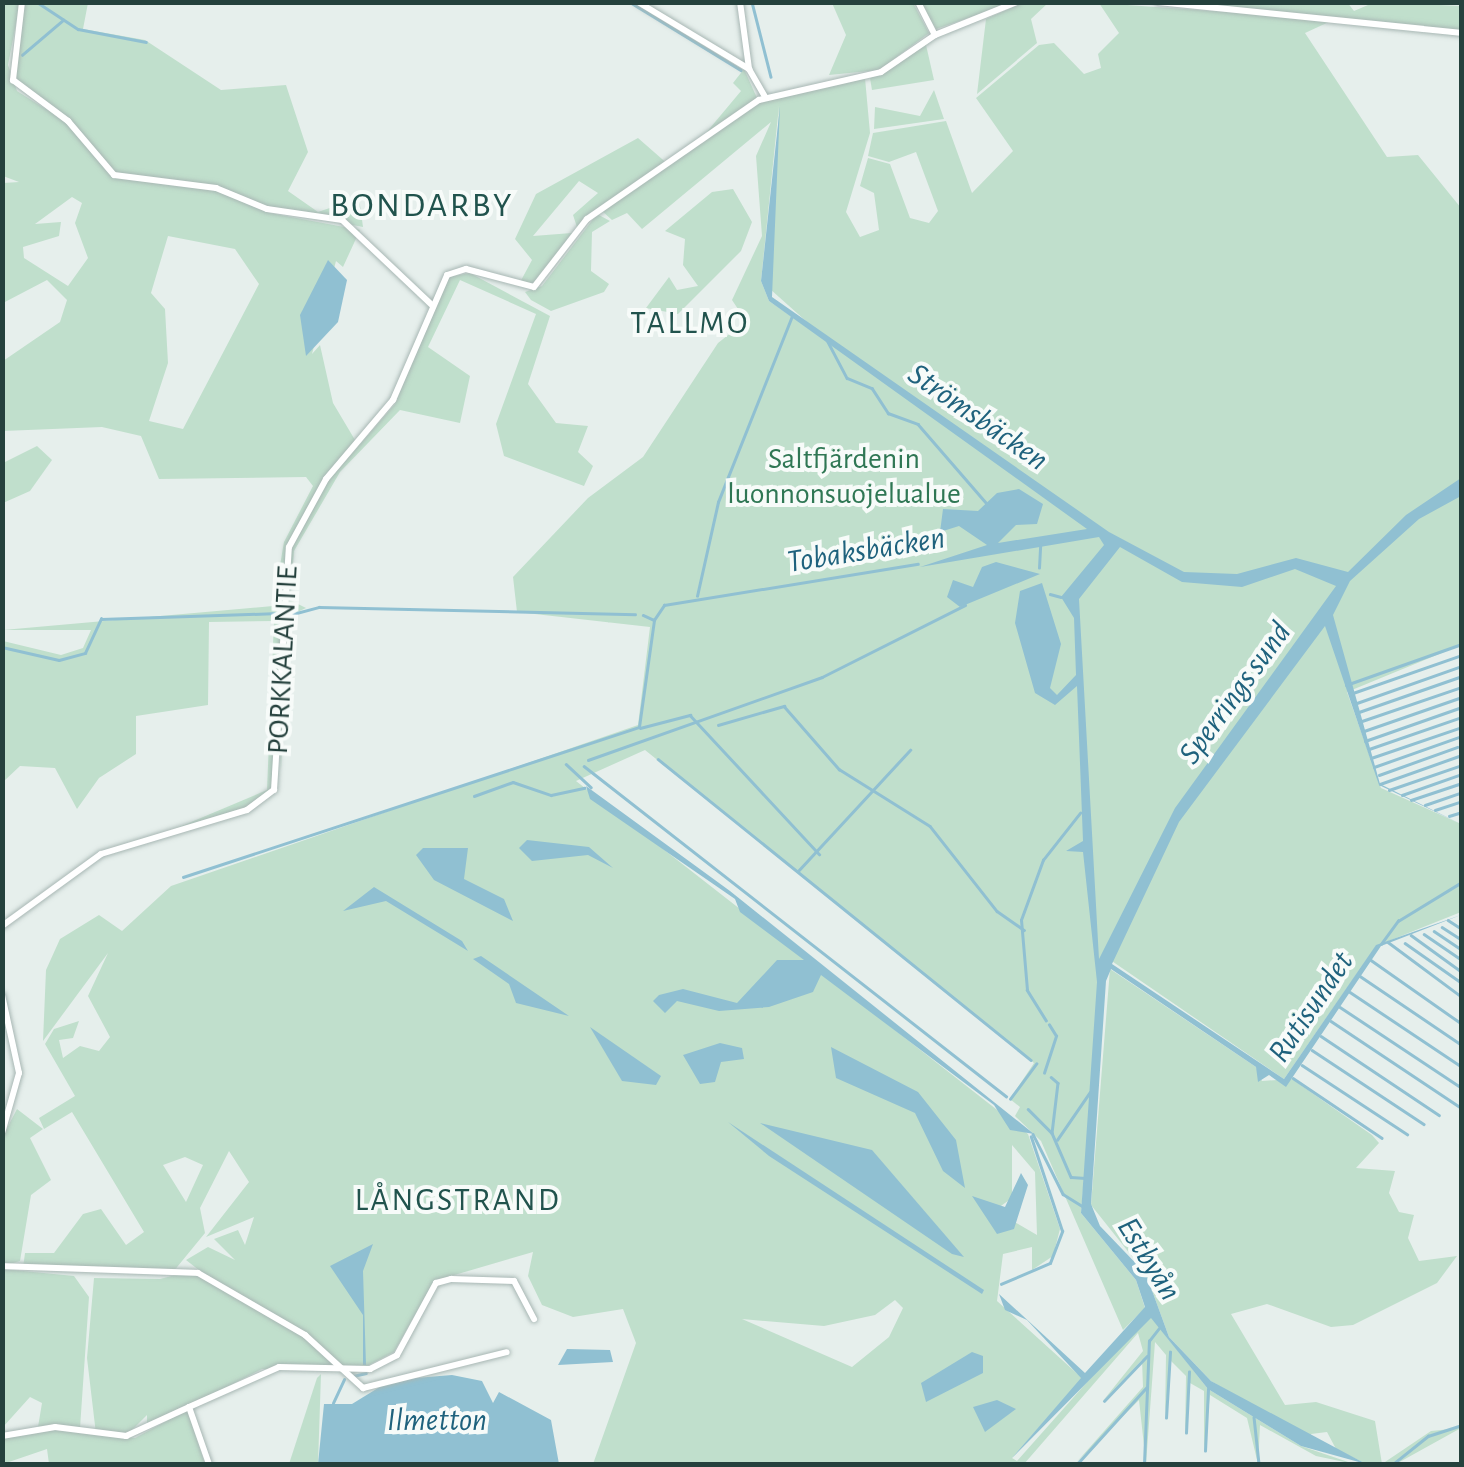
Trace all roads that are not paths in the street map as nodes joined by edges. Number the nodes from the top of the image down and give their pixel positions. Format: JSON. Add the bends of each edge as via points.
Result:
{"nodes":[{"id":1,"x":22,"y":2,"type":"edge"},
{"id":2,"x":638,"y":2,"type":"edge"},
{"id":3,"x":740,"y":2,"type":"edge"},
{"id":4,"x":918,"y":2,"type":"edge"},
{"id":5,"x":1017,"y":2,"type":"edge"},
{"id":6,"x":1158,"y":2,"type":"edge"},
{"id":7,"x":1462,"y":34,"type":"edge"},
{"id":8,"x":936,"y":35,"type":"junction"},
{"id":9,"x":749,"y":69,"type":"junction"},
{"id":10,"x":765,"y":97,"type":"junction"},
{"id":11,"x":440,"y":284,"type":"junction"},
{"id":12,"x":418,"y":292,"type":"junction"},
{"id":13,"x":432,"y":304,"type":"junction"},
{"id":14,"x":2,"y":926,"type":"edge"},
{"id":15,"x":2,"y":995,"type":"edge"},
{"id":16,"x":2,"y":1133,"type":"edge"},
{"id":17,"x":2,"y":1266,"type":"edge"},
{"id":18,"x":534,"y":1319,"type":"dead end"},
{"id":19,"x":507,"y":1352,"type":"dead end"},
{"id":20,"x":341,"y":1373,"type":"junction"},
{"id":21,"x":189,"y":1407,"type":"junction"},
{"id":22,"x":2,"y":1436,"type":"edge"},
{"id":23,"x":209,"y":1464,"type":"edge"}],
"edges":[{"from":1,"to":12,"type":"street","via":[[14,80],[68,121],[114,175],[216,188],[267,209],[342,220]]},
{"from":2,"to":9,"type":"street"},
{"from":3,"to":9,"type":"street"},
{"from":4,"to":8,"type":"street"},
{"from":5,"to":8,"type":"street"},
{"from":6,"to":7,"type":"street"},
{"from":8,"to":10,"type":"street","via":[[880,72]]},
{"from":9,"to":10,"type":"street"},
{"from":10,"to":11,"type":"street","via":[[596,212],[540,284],[522,289],[466,269]]},
{"from":11,"to":12,"type":"street"},
{"from":11,"to":13,"type":"street","name":"PORKKALANTIE"},
{"from":12,"to":13,"type":"street"},
{"from":13,"to":14,"type":"street","name":"PORKKALANTIE","via":[[394,400],[326,480],[289,548],[274,790],[247,810],[114,848]]},
{"from":15,"to":16,"type":"street","via":[[18,1072]]},
{"from":17,"to":20,"type":"street","via":[[198,1273],[305,1334]]},
{"from":18,"to":20,"type":"street","via":[[514,1281],[436,1284],[396,1355]]},
{"from":19,"to":20,"type":"street","via":[[363,1388]]},
{"from":20,"to":21,"type":"street","via":[[262,1371]]},
{"from":21,"to":22,"type":"street","via":[[126,1436],[41,1427]]},
{"from":21,"to":23,"type":"street"}]}
